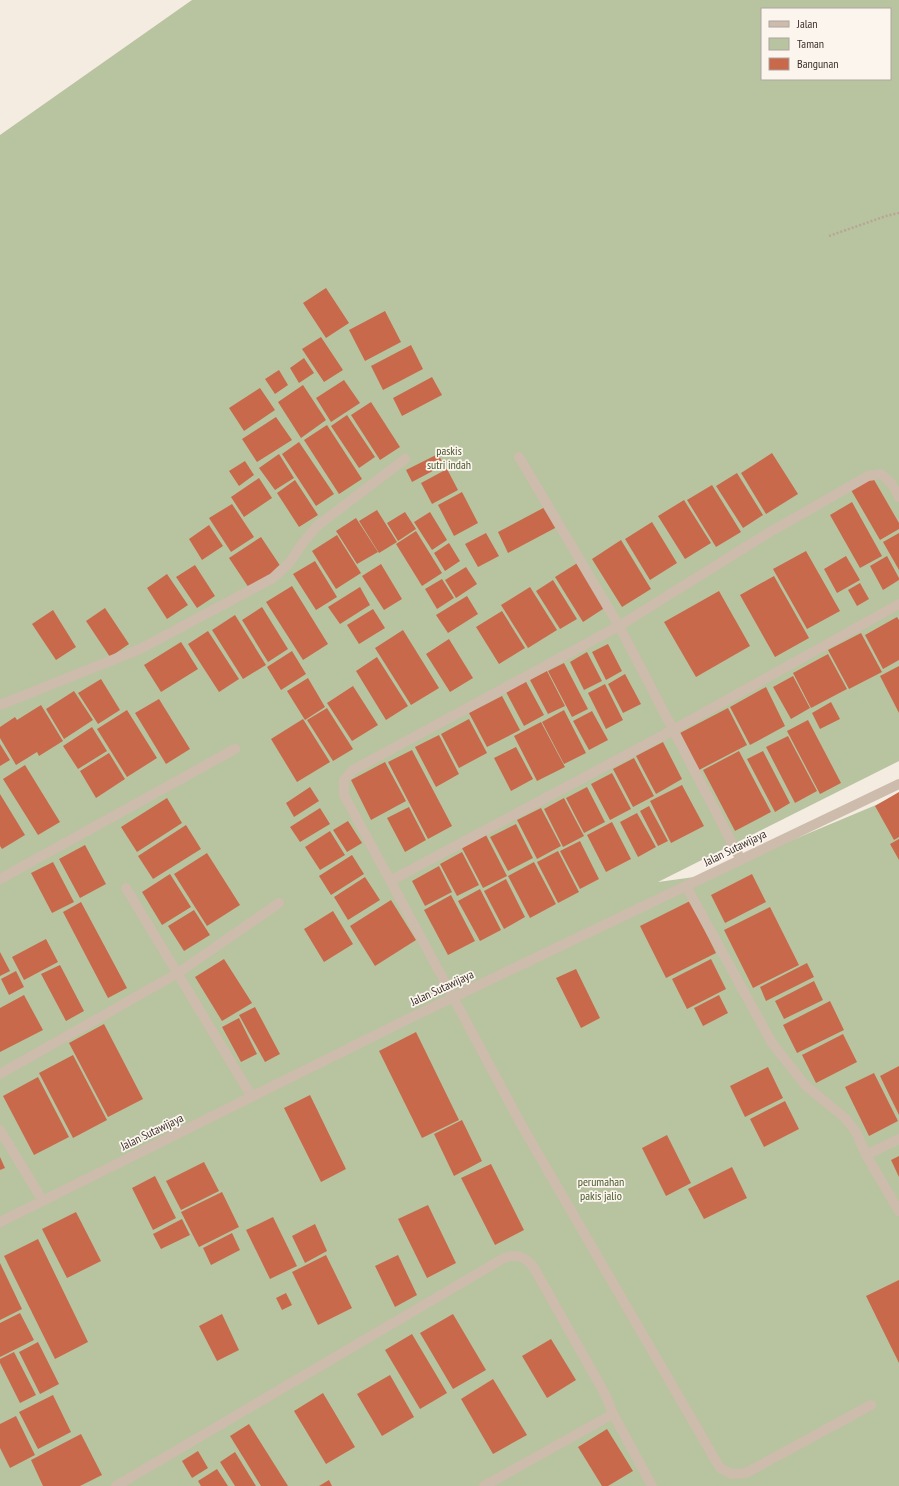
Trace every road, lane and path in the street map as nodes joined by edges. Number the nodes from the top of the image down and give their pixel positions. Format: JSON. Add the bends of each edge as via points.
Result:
{"nodes":[{"id":1,"x":899,"y":213,"type":"edge"},
{"id":2,"x":829,"y":236,"type":"dead end"},
{"id":3,"x":519,"y":457,"type":"dead end"},
{"id":4,"x":405,"y":459,"type":"dead end"},
{"id":5,"x":899,"y":497,"type":"edge"},
{"id":6,"x":899,"y":604,"type":"edge"},
{"id":7,"x":619,"y":626,"type":"junction"},
{"id":8,"x":0,"y":705,"type":"edge"},
{"id":9,"x":673,"y":730,"type":"junction"},
{"id":10,"x":235,"y":749,"type":"dead end"},
{"id":11,"x":899,"y":784,"type":"edge"},
{"id":12,"x":740,"y":860,"type":"junction"},
{"id":13,"x":0,"y":879,"type":"edge"},
{"id":14,"x":390,"y":881,"type":"junction"},
{"id":15,"x":686,"y":886,"type":"junction"},
{"id":16,"x":126,"y":888,"type":"dead end"},
{"id":17,"x":279,"y":904,"type":"dead end"},
{"id":18,"x":178,"y":973,"type":"junction"},
{"id":19,"x":453,"y":997,"type":"junction"},
{"id":20,"x":0,"y":1074,"type":"edge"},
{"id":21,"x":252,"y":1097,"type":"junction"},
{"id":22,"x":0,"y":1130,"type":"edge"},
{"id":23,"x":899,"y":1139,"type":"edge"},
{"id":24,"x":866,"y":1155,"type":"junction"},
{"id":25,"x":43,"y":1201,"type":"junction"},
{"id":26,"x":899,"y":1211,"type":"edge"},
{"id":27,"x":0,"y":1222,"type":"edge"},
{"id":28,"x":871,"y":1404,"type":"dead end"},
{"id":29,"x":613,"y":1414,"type":"junction"},
{"id":30,"x":116,"y":1486,"type":"edge"},
{"id":31,"x":484,"y":1486,"type":"edge"},
{"id":32,"x":652,"y":1486,"type":"edge"}],
"edges":[{"from":1,"to":2,"type":"path"},
{"from":3,"to":7,"type":"street"},
{"from":4,"to":8,"type":"street","via":[[316,526],[290,562],[273,578],[140,649]]},
{"from":5,"to":7,"type":"street","via":[[892,483],[881,474],[868,476],[765,535]]},
{"from":6,"to":9,"type":"street"},
{"from":7,"to":9,"type":"street"},
{"from":7,"to":14,"type":"street","via":[[353,770],[344,780],[344,795]]},
{"from":9,"to":12,"type":"street"},
{"from":9,"to":14,"type":"street"},
{"from":10,"to":13,"type":"street"},
{"from":11,"to":12,"type":"street","name":"Jalan Sutawijaya"},
{"from":12,"to":15,"type":"street","name":"Jalan Sutawijaya"},
{"from":14,"to":19,"type":"street"},
{"from":15,"to":19,"type":"street","name":"Jalan Sutawijaya"},
{"from":15,"to":24,"type":"street","via":[[772,1043],[806,1086],[845,1118],[856,1132]]},
{"from":16,"to":18,"type":"street"},
{"from":17,"to":18,"type":"street"},
{"from":18,"to":20,"type":"street"},
{"from":18,"to":21,"type":"street"},
{"from":19,"to":21,"type":"street","name":"Jalan Sutawijaya"},
{"from":19,"to":28,"type":"street","via":[[522,1126],[720,1468],[732,1474],[746,1473]]},
{"from":21,"to":25,"type":"street","name":"Jalan Sutawijaya"},
{"from":22,"to":25,"type":"street"},
{"from":23,"to":24,"type":"street"},
{"from":24,"to":26,"type":"street"},
{"from":25,"to":27,"type":"street","name":"Jalan Sutawijaya"},
{"from":29,"to":30,"type":"street","via":[[605,1394],[534,1268],[529,1261],[519,1256],[511,1256]]},
{"from":29,"to":31,"type":"street"},
{"from":29,"to":32,"type":"street"}]}
